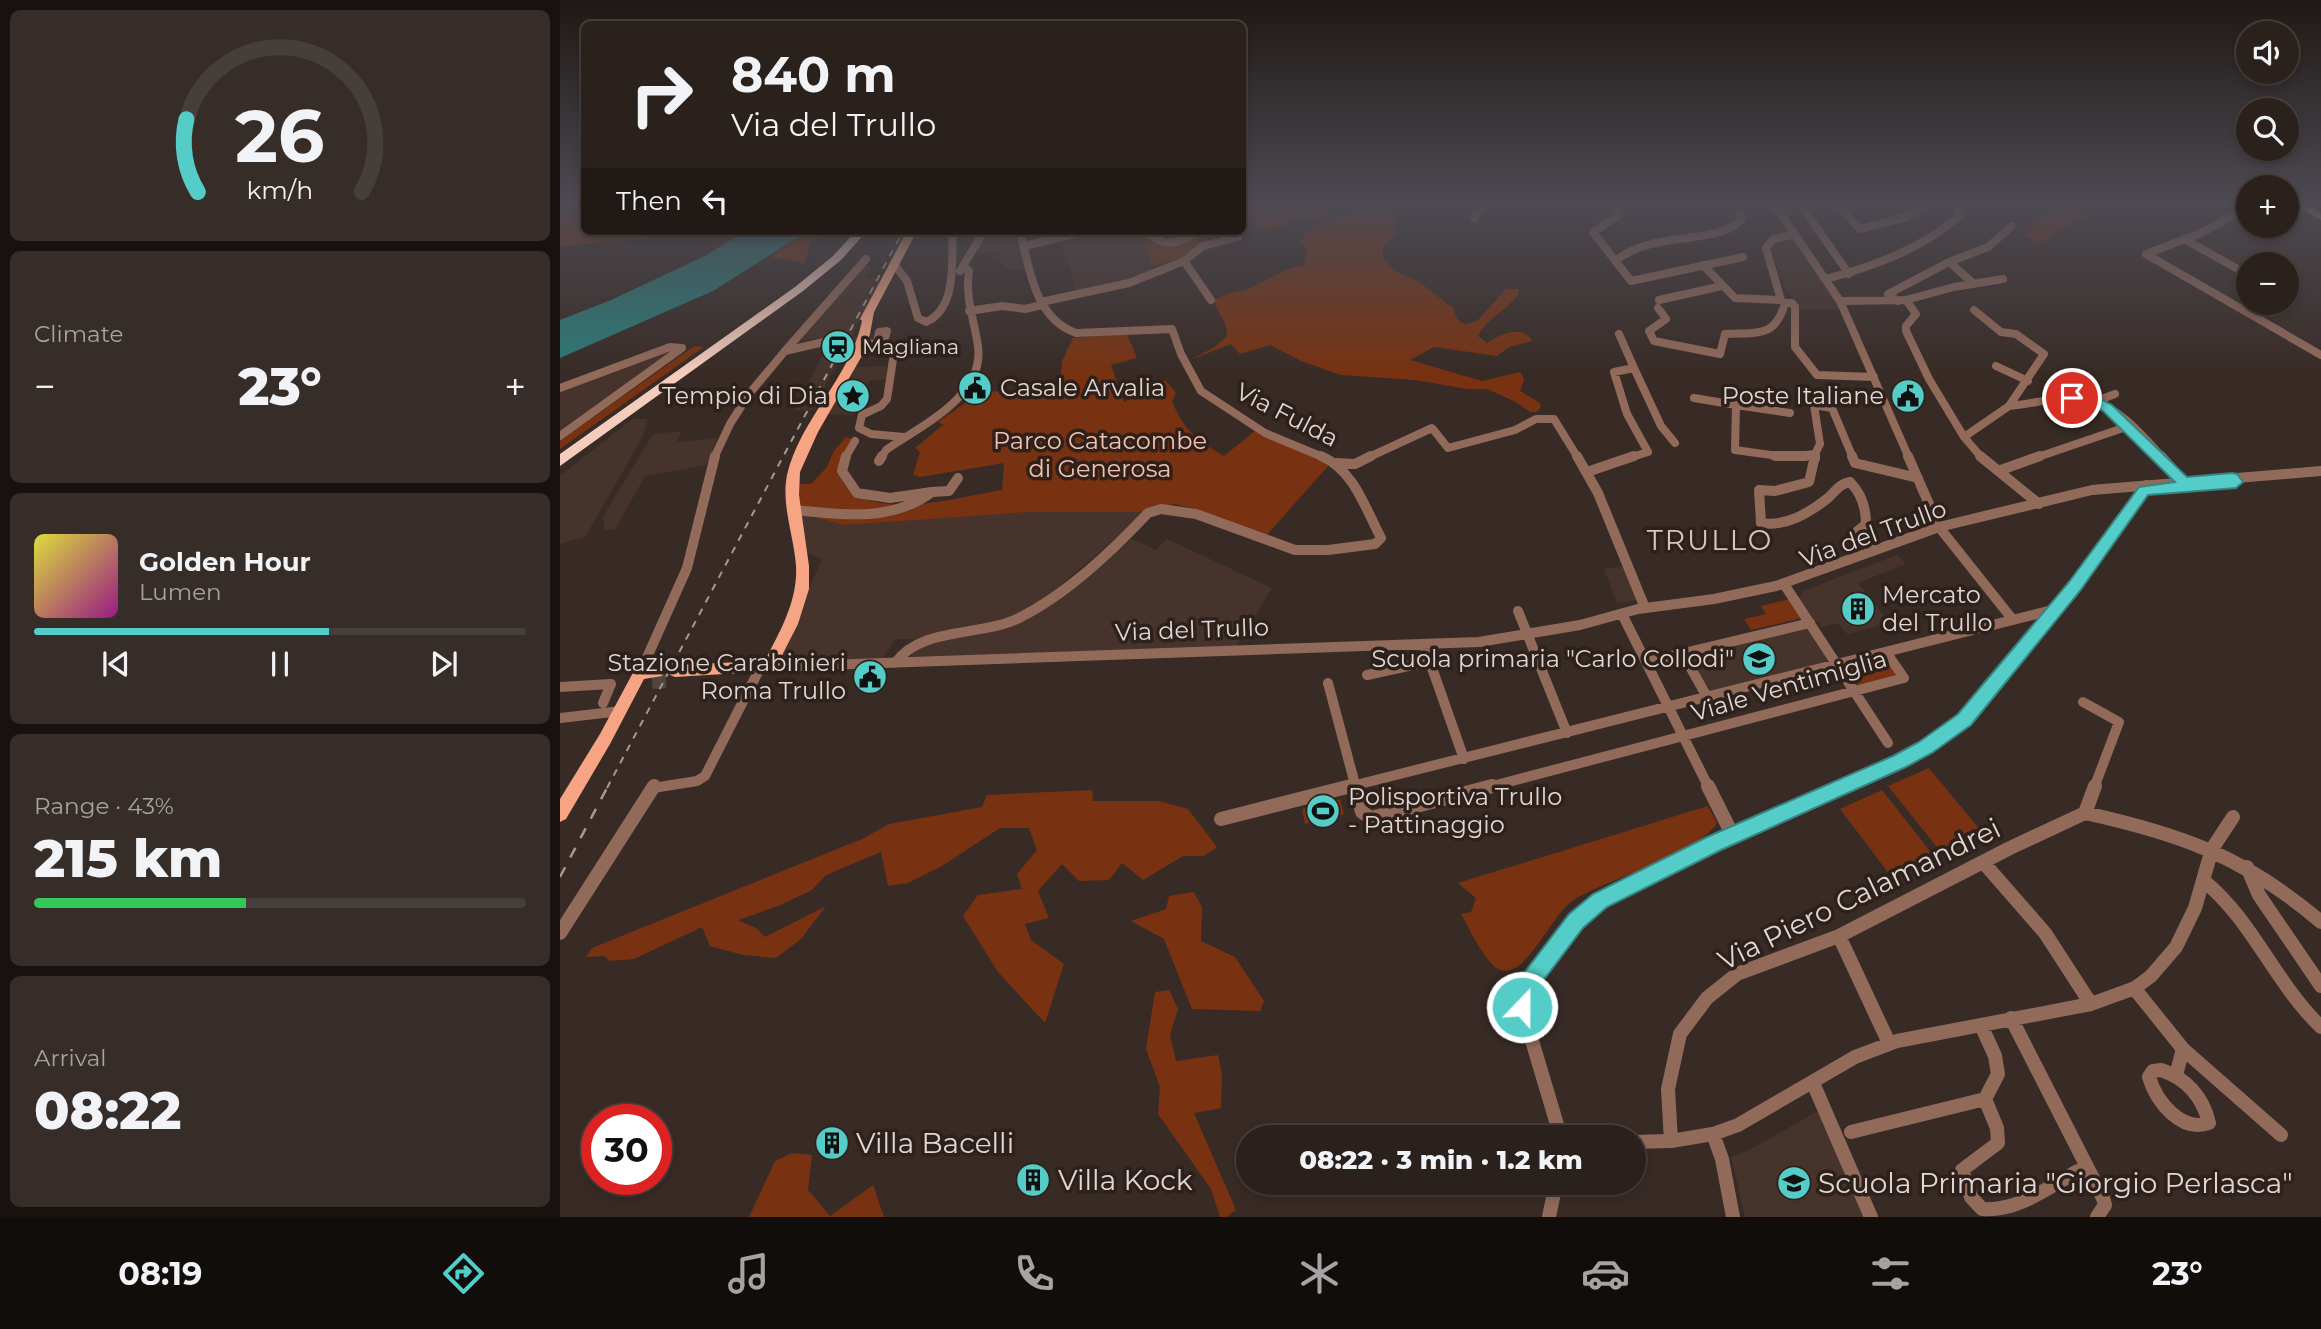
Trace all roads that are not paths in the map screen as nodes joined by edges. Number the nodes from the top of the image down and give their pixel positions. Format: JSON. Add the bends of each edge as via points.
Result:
{"nodes":[{"id":1,"x":829,"y":261,"type":"edge"},
{"id":2,"x":830,"y":261,"type":"edge"},
{"id":3,"x":864,"y":261,"type":"edge"},
{"id":4,"x":896,"y":261,"type":"edge"},
{"id":5,"x":952,"y":261,"type":"edge"},
{"id":6,"x":966,"y":261,"type":"edge"},
{"id":7,"x":1028,"y":261,"type":"edge"},
{"id":8,"x":1184,"y":261,"type":"joint"},
{"id":9,"x":1615,"y":261,"type":"edge"},
{"id":10,"x":1724,"y":261,"type":"edge"},
{"id":11,"x":1770,"y":261,"type":"edge"},
{"id":12,"x":1813,"y":261,"type":"edge"},
{"id":13,"x":1840,"y":261,"type":"edge"},
{"id":14,"x":1886,"y":261,"type":"edge"},
{"id":15,"x":1952,"y":261,"type":"edge"},
{"id":16,"x":2158,"y":261,"type":"edge"},
{"id":17,"x":2223,"y":261,"type":"edge"},
{"id":18,"x":1949,"y":262,"type":"junction"},
{"id":19,"x":894,"y":264,"type":"junction"},
{"id":20,"x":1703,"y":265,"type":"junction"},
{"id":21,"x":2236,"y":268,"type":"dead end"},
{"id":22,"x":961,"y":270,"type":"junction"},
{"id":23,"x":1849,"y":274,"type":"junction"},
{"id":24,"x":952,"y":275,"type":"junction"},
{"id":25,"x":1826,"y":279,"type":"junction"},
{"id":26,"x":2003,"y":279,"type":"dead end"},
{"id":27,"x":1973,"y":283,"type":"junction"},
{"id":28,"x":1722,"y":286,"type":"junction"},
{"id":29,"x":1211,"y":300,"type":"dead end"},
{"id":30,"x":1840,"y":301,"type":"junction"},
{"id":31,"x":1902,"y":301,"type":"junction"},
{"id":32,"x":1041,"y":303,"type":"junction"},
{"id":33,"x":1974,"y":310,"type":"dead end"},
{"id":34,"x":969,"y":311,"type":"junction"},
{"id":35,"x":1619,"y":334,"type":"dead end"},
{"id":36,"x":828,"y":341,"type":"dead end"},
{"id":37,"x":861,"y":345,"type":"junction"},
{"id":38,"x":785,"y":351,"type":"junction"},
{"id":39,"x":2321,"y":355,"type":"edge"},
{"id":40,"x":1996,"y":366,"type":"dead end"},
{"id":41,"x":1634,"y":368,"type":"junction"},
{"id":42,"x":1874,"y":377,"type":"junction"},
{"id":43,"x":2028,"y":381,"type":"junction"},
{"id":44,"x":560,"y":388,"type":"edge"},
{"id":45,"x":2115,"y":394,"type":"dead end"},
{"id":46,"x":1694,"y":398,"type":"dead end"},
{"id":47,"x":2096,"y":401,"type":"junction"},
{"id":48,"x":1736,"y":405,"type":"junction"},
{"id":49,"x":2009,"y":406,"type":"junction"},
{"id":50,"x":1790,"y":413,"type":"dead end"},
{"id":51,"x":2129,"y":426,"type":"junction"},
{"id":52,"x":560,"y":436,"type":"edge"},
{"id":53,"x":904,"y":437,"type":"junction"},
{"id":54,"x":1964,"y":437,"type":"junction"},
{"id":55,"x":855,"y":442,"type":"dead end"},
{"id":56,"x":1675,"y":443,"type":"dead end"},
{"id":57,"x":560,"y":454,"type":"edge"},
{"id":58,"x":1815,"y":454,"type":"junction"},
{"id":59,"x":560,"y":461,"type":"edge"},
{"id":60,"x":879,"y":461,"type":"dead end"},
{"id":61,"x":1336,"y":463,"type":"junction"},
{"id":62,"x":1998,"y":471,"type":"junction"},
{"id":63,"x":1587,"y":472,"type":"junction"},
{"id":64,"x":2320,"y":474,"type":"edge"},
{"id":65,"x":958,"y":478,"type":"dead end"},
{"id":66,"x":1918,"y":478,"type":"junction"},
{"id":67,"x":2234,"y":480,"type":"junction"},
{"id":68,"x":2184,"y":482,"type":"junction"},
{"id":69,"x":2145,"y":487,"type":"junction"},
{"id":70,"x":932,"y":492,"type":"junction"},
{"id":71,"x":2039,"y":505,"type":"junction"},
{"id":72,"x":795,"y":510,"type":"junction"},
{"id":73,"x":1940,"y":529,"type":"junction"},
{"id":74,"x":1872,"y":551,"type":"junction"},
{"id":75,"x":1785,"y":586,"type":"junction"},
{"id":76,"x":1645,"y":608,"type":"junction"},
{"id":77,"x":2056,"y":609,"type":"junction"},
{"id":78,"x":1518,"y":611,"type":"dead end"},
{"id":79,"x":1622,"y":614,"type":"junction"},
{"id":80,"x":2013,"y":620,"type":"junction"},
{"id":81,"x":1810,"y":623,"type":"junction"},
{"id":82,"x":1526,"y":635,"type":"junction"},
{"id":83,"x":1424,"y":645,"type":"junction"},
{"id":84,"x":1886,"y":652,"type":"junction"},
{"id":85,"x":1683,"y":654,"type":"junction"},
{"id":86,"x":1431,"y":661,"type":"junction"},
{"id":87,"x":1646,"y":662,"type":"junction"},
{"id":88,"x":895,"y":663,"type":"junction"},
{"id":89,"x":1836,"y":664,"type":"junction"},
{"id":90,"x":765,"y":668,"type":"junction"},
{"id":91,"x":1367,"y":676,"type":"dead end"},
{"id":92,"x":654,"y":677,"type":"junction"},
{"id":93,"x":1328,"y":683,"type":"dead end"},
{"id":94,"x":560,"y":687,"type":"edge"},
{"id":95,"x":1854,"y":692,"type":"junction"},
{"id":96,"x":1707,"y":697,"type":"junction"},
{"id":97,"x":2083,"y":702,"type":"dead end"},
{"id":98,"x":603,"y":703,"type":"dead end"},
{"id":99,"x":1669,"y":707,"type":"junction"},
{"id":100,"x":621,"y":710,"type":"junction"},
{"id":101,"x":560,"y":718,"type":"edge"},
{"id":102,"x":1567,"y":733,"type":"junction"},
{"id":103,"x":1685,"y":737,"type":"junction"},
{"id":104,"x":1888,"y":744,"type":"dead end"},
{"id":105,"x":1464,"y":759,"type":"junction"},
{"id":106,"x":1356,"y":787,"type":"junction"},
{"id":107,"x":2085,"y":813,"type":"junction"},
{"id":108,"x":560,"y":814,"type":"edge"},
{"id":109,"x":2233,"y":817,"type":"dead end"},
{"id":110,"x":1221,"y":819,"type":"dead end"},
{"id":111,"x":1733,"y":836,"type":"junction"},
{"id":112,"x":2212,"y":850,"type":"junction"},
{"id":113,"x":1983,"y":862,"type":"junction"},
{"id":114,"x":2247,"y":867,"type":"junction"},
{"id":115,"x":2204,"y":881,"type":"junction"},
{"id":116,"x":2321,"y":922,"type":"edge"},
{"id":117,"x":560,"y":933,"type":"edge"},
{"id":118,"x":1839,"y":936,"type":"junction"},
{"id":119,"x":2321,"y":986,"type":"edge"},
{"id":120,"x":2134,"y":988,"type":"junction"},
{"id":121,"x":2091,"y":1004,"type":"junction"},
{"id":122,"x":2011,"y":1018,"type":"junction"},
{"id":123,"x":1981,"y":1025,"type":"junction"},
{"id":124,"x":2321,"y":1027,"type":"edge"},
{"id":125,"x":1889,"y":1043,"type":"junction"},
{"id":126,"x":2183,"y":1049,"type":"junction"},
{"id":127,"x":2176,"y":1075,"type":"dead end"},
{"id":128,"x":1812,"y":1083,"type":"junction"},
{"id":129,"x":1985,"y":1099,"type":"junction"},
{"id":130,"x":1557,"y":1125,"type":"edge"},
{"id":131,"x":1851,"y":1132,"type":"dead end"},
{"id":132,"x":1713,"y":1134,"type":"junction"},
{"id":133,"x":2281,"y":1135,"type":"dead end"},
{"id":134,"x":1671,"y":1140,"type":"junction"},
{"id":135,"x":1646,"y":1141,"type":"edge"},
{"id":136,"x":2078,"y":1171,"type":"dead end"},
{"id":137,"x":1554,"y":1195,"type":"edge"},
{"id":138,"x":2101,"y":1211,"type":"edge"},
{"id":139,"x":1549,"y":1217,"type":"edge"},
{"id":140,"x":1733,"y":1217,"type":"edge"},
{"id":141,"x":1871,"y":1217,"type":"edge"}],
"edges":[{"from":1,"to":57,"type":"highway"},
{"from":2,"to":59,"type":"highway","via":[[799,289]]},
{"from":3,"to":38,"type":"street"},
{"from":4,"to":19,"type":"main road"},
{"from":5,"to":24,"type":"street"},
{"from":6,"to":22,"type":"street"},
{"from":7,"to":32,"type":"street","name":"Via Fulda"},
{"from":8,"to":29,"type":"street"},
{"from":8,"to":32,"type":"street","via":[[1129,283]]},
{"from":9,"to":20,"type":"street","via":[[1631,281]]},
{"from":10,"to":20,"type":"street"},
{"from":11,"to":28,"type":"street","via":[[1780,300],[1737,299]]},
{"from":12,"to":25,"type":"street"},
{"from":13,"to":23,"type":"street"},
{"from":14,"to":23,"type":"street"},
{"from":15,"to":18,"type":"street"},
{"from":16,"to":39,"type":"street"},
{"from":17,"to":21,"type":"street"},
{"from":18,"to":27,"type":"street"},
{"from":18,"to":31,"type":"street","via":[[1888,294]]},
{"from":19,"to":24,"type":"street","via":[[924,322],[941,314]]},
{"from":19,"to":37,"type":"main road","via":[[869,313]]},
{"from":20,"to":28,"type":"street"},
{"from":22,"to":24,"type":"street"},
{"from":22,"to":34,"type":"street","via":[[968,271],[965,293]]},
{"from":23,"to":25,"type":"street"},
{"from":25,"to":30,"type":"street"},
{"from":26,"to":27,"type":"street"},
{"from":27,"to":31,"type":"street"},
{"from":28,"to":42,"type":"street","via":[[1659,304],[1666,319],[1649,331],[1654,341],[1720,354],[1725,334],[1770,330],[1784,316],[1785,303],[1792,303],[1795,347],[1817,375]]},
{"from":30,"to":31,"type":"street"},
{"from":30,"to":42,"type":"street"},
{"from":31,"to":54,"type":"street","via":[[1916,314],[1906,331]]},
{"from":32,"to":34,"type":"street","via":[[1025,309],[1006,306]]},
{"from":32,"to":61,"type":"street","name":"Via Fulda","via":[[1061,328],[1071,333],[1172,329],[1206,396],[1265,433]]},
{"from":33,"to":43,"type":"street","via":[[2001,332],[2016,334],[2044,354]]},
{"from":34,"to":53,"type":"street","via":[[981,360],[974,377],[959,396]]},
{"from":35,"to":41,"type":"street"},
{"from":36,"to":38,"type":"street"},
{"from":37,"to":53,"type":"street","via":[[880,342],[894,353],[888,394],[882,405],[862,415],[859,428]]},
{"from":37,"to":72,"type":"main road","via":[[799,459],[792,480]]},
{"from":38,"to":92,"type":"street","via":[[749,394],[714,457],[691,555]]},
{"from":40,"to":43,"type":"street"},
{"from":41,"to":56,"type":"street","via":[[1661,426]]},
{"from":41,"to":63,"type":"street","via":[[1615,370],[1614,374],[1632,425],[1648,452]]},
{"from":42,"to":66,"type":"street"},
{"from":43,"to":49,"type":"street"},
{"from":44,"to":52,"type":"street","via":[[670,347],[682,348]]},
{"from":45,"to":47,"type":"street"},
{"from":46,"to":48,"type":"street"},
{"from":47,"to":49,"type":"street","via":[[2064,399]]},
{"from":47,"to":51,"type":"street"},
{"from":48,"to":50,"type":"street"},
{"from":48,"to":58,"type":"street","via":[[1735,450],[1801,457]]},
{"from":49,"to":54,"type":"street"},
{"from":51,"to":62,"type":"street"},
{"from":51,"to":68,"type":"street"},
{"from":53,"to":60,"type":"street","via":[[883,452]]},
{"from":54,"to":62,"type":"street"},
{"from":55,"to":70,"type":"street","via":[[842,471],[857,493],[890,498]]},
{"from":58,"to":66,"type":"street","via":[[1820,444],[1814,405],[1834,410],[1855,463]]},
{"from":58,"to":74,"type":"street","via":[[1809,482],[1776,491],[1759,490],[1761,523],[1770,525],[1803,514],[1850,482],[1866,509],[1866,524],[1855,533]]},
{"from":61,"to":63,"type":"street","via":[[1355,464],[1432,428],[1448,448],[1545,418],[1558,422]]},
{"from":61,"to":88,"type":"street","name":"Via Fulda","via":[[1349,477],[1380,533],[1379,542],[1372,546],[1290,549],[1183,509],[1158,508],[1051,599],[1006,624],[913,645],[901,652]]},
{"from":62,"to":71,"type":"street"},
{"from":63,"to":76,"type":"street"},
{"from":64,"to":67,"type":"street","name":"Via del Trullo"},
{"from":65,"to":70,"type":"street","via":[[949,491]]},
{"from":66,"to":73,"type":"street"},
{"from":67,"to":68,"type":"street","name":"Via del Trullo"},
{"from":67,"to":69,"type":"street","name":"Via del Trullo"},
{"from":68,"to":69,"type":"street","name":"Via del Trullo"},
{"from":69,"to":71,"type":"street","name":"Via del Trullo","via":[[2094,492]]},
{"from":69,"to":77,"type":"street"},
{"from":70,"to":72,"type":"street","via":[[921,502],[860,515]]},
{"from":71,"to":73,"type":"street","name":"Via del Trullo"},
{"from":72,"to":90,"type":"main road","via":[[803,588]]},
{"from":73,"to":74,"type":"street","name":"Via del Trullo"},
{"from":73,"to":75,"type":"street","name":"Via del Trullo"},
{"from":73,"to":80,"type":"street"},
{"from":74,"to":75,"type":"street","name":"Via del Trullo"},
{"from":75,"to":76,"type":"street","name":"Via del Trullo"},
{"from":75,"to":79,"type":"street","name":"Via del Trullo","via":[[1674,611]]},
{"from":75,"to":81,"type":"street"},
{"from":76,"to":79,"type":"street","name":"Via del Trullo"},
{"from":77,"to":80,"type":"street"},
{"from":77,"to":111,"type":"street","via":[[1975,710],[1943,736],[1899,761]]},
{"from":78,"to":82,"type":"street"},
{"from":79,"to":82,"type":"street","name":"Via del Trullo"},
{"from":79,"to":87,"type":"street"},
{"from":80,"to":84,"type":"street"},
{"from":81,"to":85,"type":"street"},
{"from":81,"to":89,"type":"street"},
{"from":82,"to":83,"type":"street","name":"Via del Trullo"},
{"from":82,"to":102,"type":"street"},
{"from":83,"to":86,"type":"street"},
{"from":83,"to":88,"type":"street","name":"Via del Trullo"},
{"from":84,"to":89,"type":"street","name":"Viale Ventimiglia"},
{"from":84,"to":95,"type":"street","name":"Viale Ventimiglia","via":[[1904,678]]},
{"from":85,"to":87,"type":"street"},
{"from":85,"to":96,"type":"street"},
{"from":86,"to":91,"type":"street"},
{"from":86,"to":105,"type":"street"},
{"from":87,"to":99,"type":"street"},
{"from":88,"to":90,"type":"street","name":"Via del Trullo"},
{"from":89,"to":95,"type":"street"},
{"from":89,"to":96,"type":"street","name":"Viale Ventimiglia"},
{"from":90,"to":92,"type":"main road","name":"Via del Trullo","via":[[727,675]]},
{"from":90,"to":117,"type":"street","via":[[705,776],[654,786]]},
{"from":92,"to":100,"type":"main road"},
{"from":93,"to":106,"type":"street"},
{"from":94,"to":98,"type":"street","via":[[611,684]]},
{"from":95,"to":103,"type":"street","name":"Viale Ventimiglia"},
{"from":95,"to":104,"type":"street"},
{"from":96,"to":99,"type":"street","name":"Viale Ventimiglia"},
{"from":97,"to":107,"type":"street","via":[[2119,722]]},
{"from":99,"to":102,"type":"street","name":"Viale Ventimiglia"},
{"from":99,"to":103,"type":"street"},
{"from":100,"to":101,"type":"street"},
{"from":100,"to":108,"type":"main road"},
{"from":102,"to":105,"type":"street","name":"Viale Ventimiglia"},
{"from":103,"to":106,"type":"street","name":"Viale Ventimiglia","via":[[1371,818],[1363,814]]},
{"from":103,"to":111,"type":"street"},
{"from":105,"to":106,"type":"street","name":"Viale Ventimiglia"},
{"from":106,"to":110,"type":"street","name":"Viale Ventimiglia"},
{"from":107,"to":112,"type":"street","via":[[2183,836]]},
{"from":107,"to":113,"type":"street","name":"Via Piero Calamandrei"},
{"from":109,"to":112,"type":"street"},
{"from":111,"to":130,"type":"street","via":[[1594,904],[1524,990],[1521,1003],[1526,1024]]},
{"from":112,"to":114,"type":"street"},
{"from":112,"to":115,"type":"street"},
{"from":113,"to":118,"type":"street","name":"Via Piero Calamandrei"},
{"from":113,"to":121,"type":"street","via":[[2045,933]]},
{"from":114,"to":116,"type":"street","via":[[2291,895]]},
{"from":114,"to":119,"type":"street","via":[[2259,895]]},
{"from":115,"to":120,"type":"street","via":[[2180,943],[2153,976]]},
{"from":115,"to":124,"type":"street","via":[[2225,898],[2293,1001]]},
{"from":118,"to":125,"type":"street"},
{"from":118,"to":134,"type":"street","name":"Via Piero Calamandrei","via":[[1737,974],[1707,998],[1680,1034],[1668,1089]]},
{"from":120,"to":121,"type":"street"},
{"from":120,"to":126,"type":"street"},
{"from":121,"to":122,"type":"street"},
{"from":122,"to":123,"type":"street"},
{"from":122,"to":138,"type":"street"},
{"from":123,"to":125,"type":"street"},
{"from":123,"to":129,"type":"street","via":[[1998,1074]]},
{"from":125,"to":128,"type":"street"},
{"from":126,"to":127,"type":"street"},
{"from":126,"to":133,"type":"street"},
{"from":128,"to":132,"type":"street","via":[[1764,1112]]},
{"from":128,"to":141,"type":"street"},
{"from":129,"to":131,"type":"street"},
{"from":129,"to":136,"type":"street","via":[[1998,1143],[1962,1170],[1971,1197],[1982,1209],[2019,1203]]},
{"from":132,"to":134,"type":"street"},
{"from":132,"to":140,"type":"street"},
{"from":134,"to":135,"type":"street"},
{"from":137,"to":139,"type":"street"}]}
